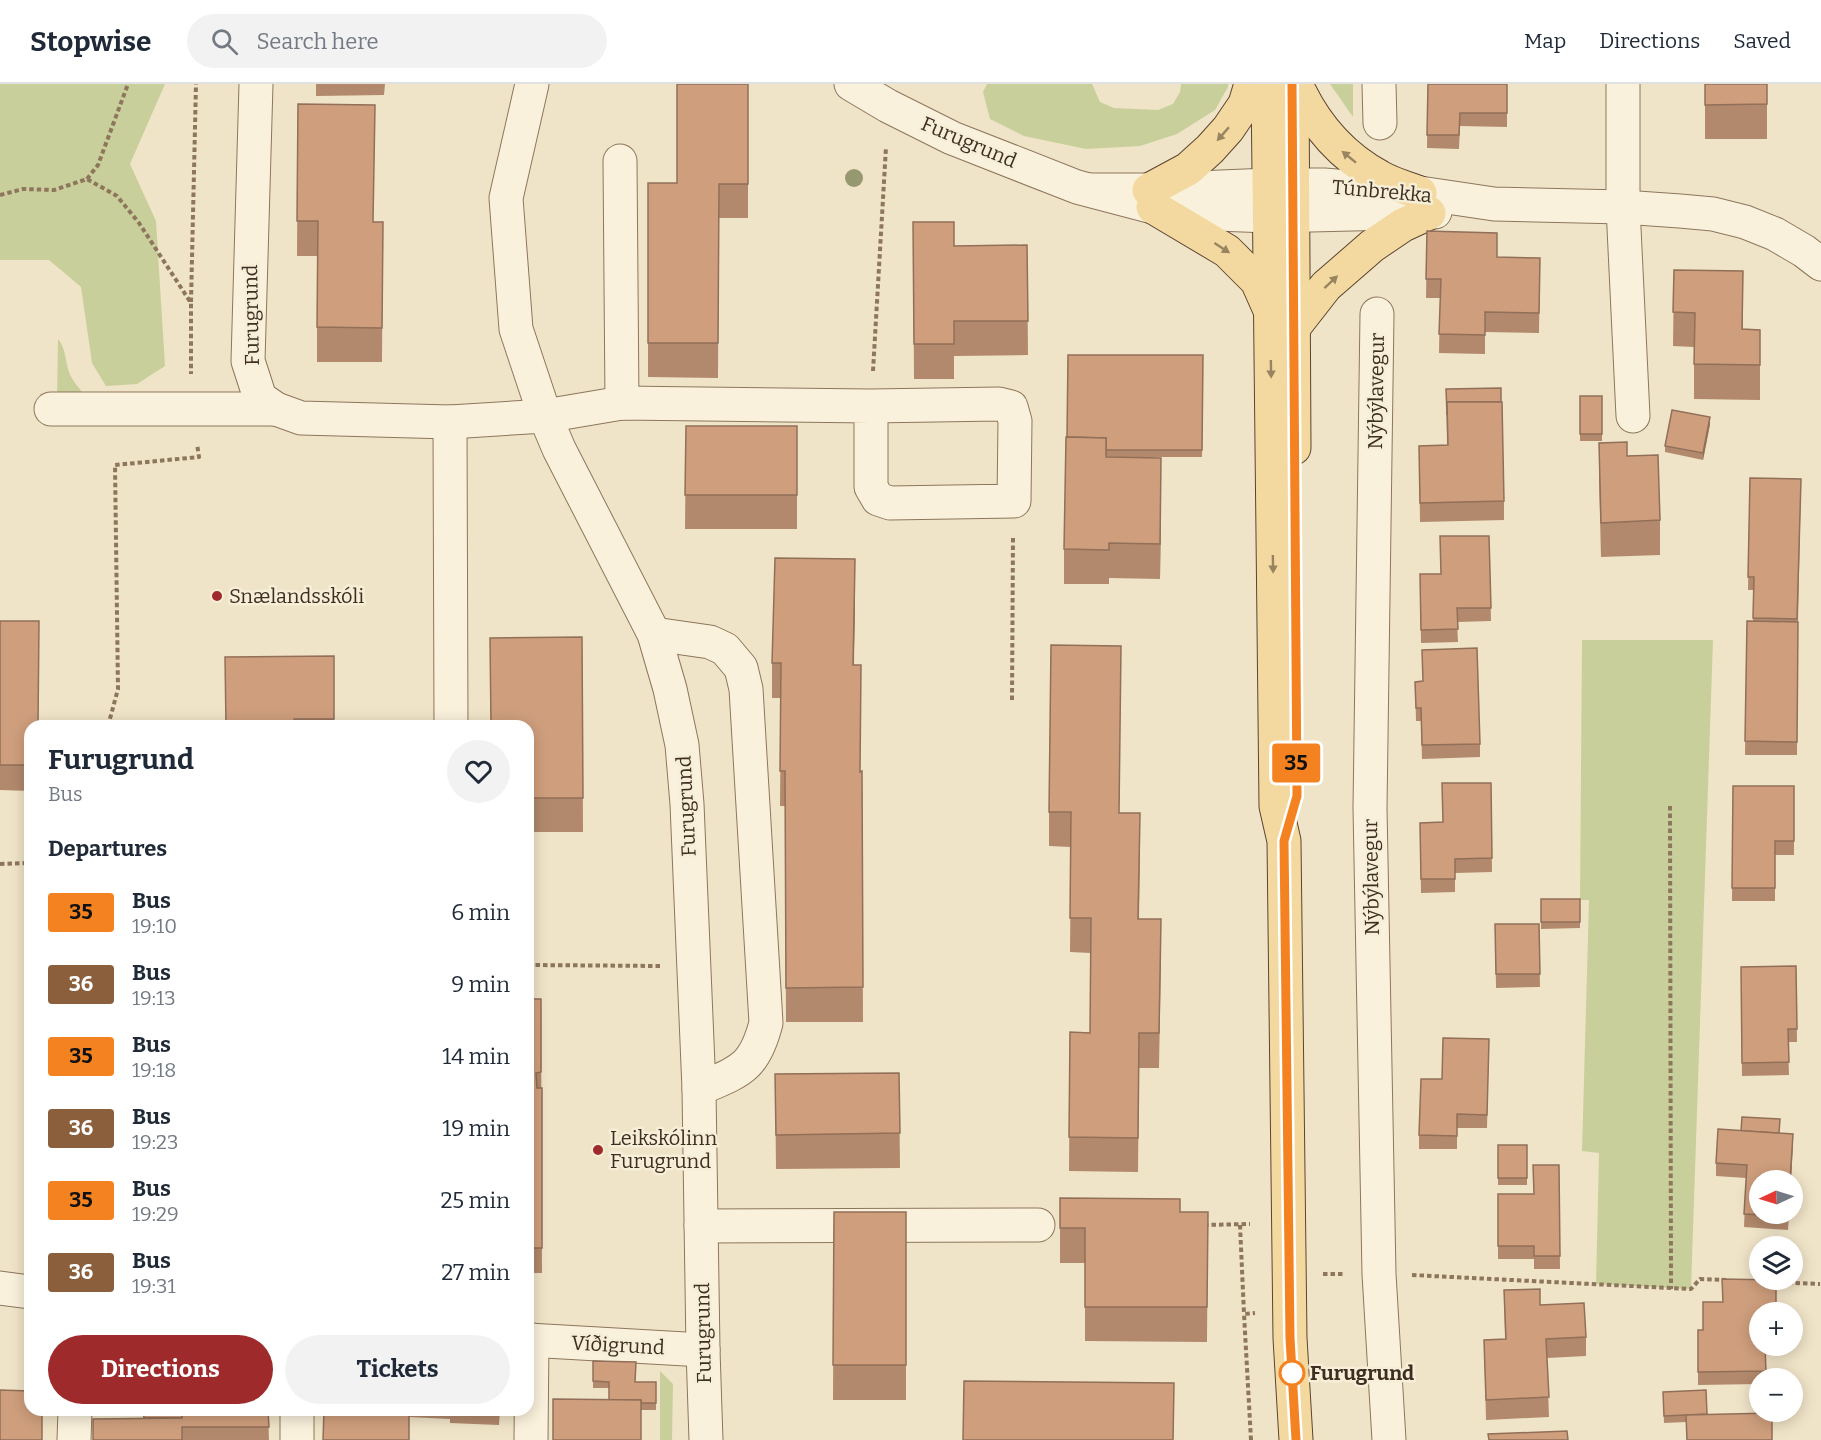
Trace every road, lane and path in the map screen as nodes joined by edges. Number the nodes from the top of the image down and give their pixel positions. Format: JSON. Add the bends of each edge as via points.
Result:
{"nodes":[{"id":1,"x":128,"y":84,"type":"edge"},
{"id":2,"x":196,"y":84,"type":"edge"},
{"id":3,"x":256,"y":84,"type":"edge"},
{"id":4,"x":532,"y":84,"type":"edge"},
{"id":5,"x":851,"y":84,"type":"edge"},
{"id":6,"x":1251,"y":84,"type":"edge"},
{"id":7,"x":1268,"y":84,"type":"edge"},
{"id":8,"x":1292,"y":84,"type":"edge"},
{"id":9,"x":1296,"y":84,"type":"edge"},
{"id":10,"x":1379,"y":84,"type":"edge"},
{"id":11,"x":1623,"y":84,"type":"edge"},
{"id":12,"x":892,"y":95,"type":"edge"},
{"id":13,"x":1380,"y":123,"type":"dead end"},
{"id":14,"x":886,"y":147,"type":"dead end"},
{"id":15,"x":620,"y":161,"type":"dead end"},
{"id":16,"x":87,"y":178,"type":"junction"},
{"id":17,"x":0,"y":195,"type":"edge"},
{"id":18,"x":1151,"y":198,"type":"junction"},
{"id":19,"x":1281,"y":200,"type":"junction"},
{"id":20,"x":1424,"y":203,"type":"junction"},
{"id":21,"x":1623,"y":207,"type":"junction"},
{"id":22,"x":1821,"y":264,"type":"edge"},
{"id":23,"x":191,"y":303,"type":"junction"},
{"id":24,"x":1377,"y":314,"type":"dead end"},
{"id":25,"x":1282,"y":319,"type":"junction"},
{"id":26,"x":622,"y":403,"type":"junction"},
{"id":27,"x":871,"y":406,"type":"junction"},
{"id":28,"x":51,"y":408,"type":"dead end"},
{"id":29,"x":190,"y":409,"type":"junction"},
{"id":30,"x":276,"y":409,"type":"junction"},
{"id":31,"x":545,"y":416,"type":"junction"},
{"id":32,"x":1633,"y":416,"type":"dead end"},
{"id":33,"x":450,"y":422,"type":"junction"},
{"id":34,"x":1014,"y":501,"type":"junction"},
{"id":35,"x":654,"y":634,"type":"junction"},
{"id":36,"x":1012,"y":700,"type":"dead end"},
{"id":37,"x":110,"y":720,"type":"edge"},
{"id":38,"x":451,"y":720,"type":"edge"},
{"id":39,"x":1670,"y":806,"type":"dead end"},
{"id":40,"x":24,"y":863,"type":"edge"},
{"id":41,"x":0,"y":864,"type":"edge"},
{"id":42,"x":534,"y":965,"type":"edge"},
{"id":43,"x":694,"y":966,"type":"junction"},
{"id":44,"x":699,"y":1089,"type":"junction"},
{"id":45,"x":1250,"y":1224,"type":"dead end"},
{"id":46,"x":1038,"y":1225,"type":"dead end"},
{"id":47,"x":1192,"y":1225,"type":"edge"},
{"id":48,"x":1240,"y":1225,"type":"junction"},
{"id":49,"x":701,"y":1226,"type":"junction"},
{"id":50,"x":1322,"y":1265,"type":"dead end"},
{"id":51,"x":1351,"y":1274,"type":"dead end"},
{"id":52,"x":1412,"y":1275,"type":"dead end"},
{"id":53,"x":1736,"y":1281,"type":"edge"},
{"id":54,"x":1803,"y":1283,"type":"edge"},
{"id":55,"x":1820,"y":1284,"type":"edge"},
{"id":56,"x":0,"y":1288,"type":"edge"},
{"id":57,"x":1671,"y":1288,"type":"junction"},
{"id":58,"x":24,"y":1291,"type":"edge"},
{"id":59,"x":1244,"y":1314,"type":"dead end"},
{"id":60,"x":534,"y":1340,"type":"edge"},
{"id":61,"x":703,"y":1350,"type":"junction"},
{"id":62,"x":75,"y":1416,"type":"edge"},
{"id":63,"x":297,"y":1416,"type":"edge"},
{"id":64,"x":531,"y":1416,"type":"edge"},
{"id":65,"x":74,"y":1440,"type":"edge"},
{"id":66,"x":297,"y":1440,"type":"edge"},
{"id":67,"x":531,"y":1440,"type":"edge"},
{"id":68,"x":706,"y":1440,"type":"edge"},
{"id":69,"x":1296,"y":1440,"type":"edge"},
{"id":70,"x":1389,"y":1440,"type":"edge"}],
"edges":[{"from":1,"to":16,"type":"path","via":[[98,165]]},
{"from":2,"to":23,"type":"path"},
{"from":3,"to":30,"type":"street","name":"Furugrund","via":[[248,361],[260,398]]},
{"from":4,"to":31,"type":"street","name":"Furugrund","via":[[506,198],[516,329]]},
{"from":5,"to":12,"type":"street","name":"Furugrund"},
{"from":6,"to":18,"type":"main road","one_way":true,"via":[[1245,104],[1228,129],[1188,169]]},
{"from":7,"to":19,"type":"main road"},
{"from":8,"to":19,"type":"main road"},
{"from":20,"to":9,"type":"main road","one_way":true,"via":[[1343,153],[1304,102]]},
{"from":10,"to":13,"type":"street"},
{"from":11,"to":21,"type":"street"},
{"from":12,"to":18,"type":"street","name":"Furugrund","via":[[952,138],[1077,187]]},
{"from":14,"to":27,"type":"path"},
{"from":15,"to":26,"type":"street"},
{"from":16,"to":17,"type":"path","via":[[54,190],[23,189]]},
{"from":16,"to":23,"type":"path","via":[[117,196]]},
{"from":18,"to":19,"type":"street","name":"Furugrund"},
{"from":18,"to":25,"type":"main road","one_way":true,"via":[[1227,250],[1257,281]]},
{"from":19,"to":20,"type":"street","name":"Túnbrekka"},
{"from":19,"to":25,"type":"main road"},
{"from":20,"to":21,"type":"street","name":"Túnbrekka"},
{"from":25,"to":20,"type":"main road","one_way":true,"via":[[1403,225]]},
{"from":21,"to":22,"type":"street","name":"Túnbrekka","via":[[1713,214],[1745,222],[1776,234]]},
{"from":21,"to":32,"type":"street"},
{"from":23,"to":29,"type":"path"},
{"from":24,"to":70,"type":"street","name":"Nýbýlavegur","via":[[1370,808],[1379,1274]]},
{"from":25,"to":69,"type":"main road","via":[[1276,806],[1284,841],[1290,1338]]},
{"from":26,"to":27,"type":"street","name":"Furugrund"},
{"from":26,"to":31,"type":"street","name":"Furugrund"},
{"from":27,"to":34,"type":"street","via":[[871,487],[878,499],[890,503]]},
{"from":27,"to":34,"type":"street","name":"Furugrund","via":[[1011,407],[1015,421]]},
{"from":28,"to":29,"type":"street"},
{"from":29,"to":30,"type":"street"},
{"from":29,"to":37,"type":"path","via":[[199,457],[115,465],[118,689]]},
{"from":30,"to":33,"type":"street","name":"Furugrund","via":[[301,418]]},
{"from":31,"to":33,"type":"street","name":"Furugrund"},
{"from":31,"to":35,"type":"street","name":"Furugrund"},
{"from":33,"to":38,"type":"street"},
{"from":34,"to":36,"type":"path"},
{"from":35,"to":43,"type":"street","name":"Furugrund","via":[[682,745]]},
{"from":35,"to":44,"type":"street","via":[[710,642],[725,649],[741,668],[746,689],[766,1023],[749,1063]]},
{"from":39,"to":57,"type":"path"},
{"from":40,"to":41,"type":"path"},
{"from":42,"to":43,"type":"path"},
{"from":43,"to":44,"type":"street","name":"Furugrund"},
{"from":44,"to":49,"type":"street","name":"Furugrund"},
{"from":45,"to":48,"type":"path"},
{"from":46,"to":49,"type":"street"},
{"from":47,"to":48,"type":"path"},
{"from":48,"to":59,"type":"path"},
{"from":49,"to":61,"type":"street","name":"Furugrund"},
{"from":50,"to":51,"type":"path","via":[[1323,1275]]},
{"from":52,"to":57,"type":"path"},
{"from":53,"to":57,"type":"path","via":[[1700,1279],[1691,1290]]},
{"from":54,"to":55,"type":"path"},
{"from":56,"to":58,"type":"street"},
{"from":60,"to":61,"type":"street","name":"Víðigrund"},
{"from":61,"to":68,"type":"street","name":"Furugrund"},
{"from":62,"to":65,"type":"street"},
{"from":63,"to":66,"type":"street"},
{"from":64,"to":67,"type":"street","name":"Víðigrund"}]}
